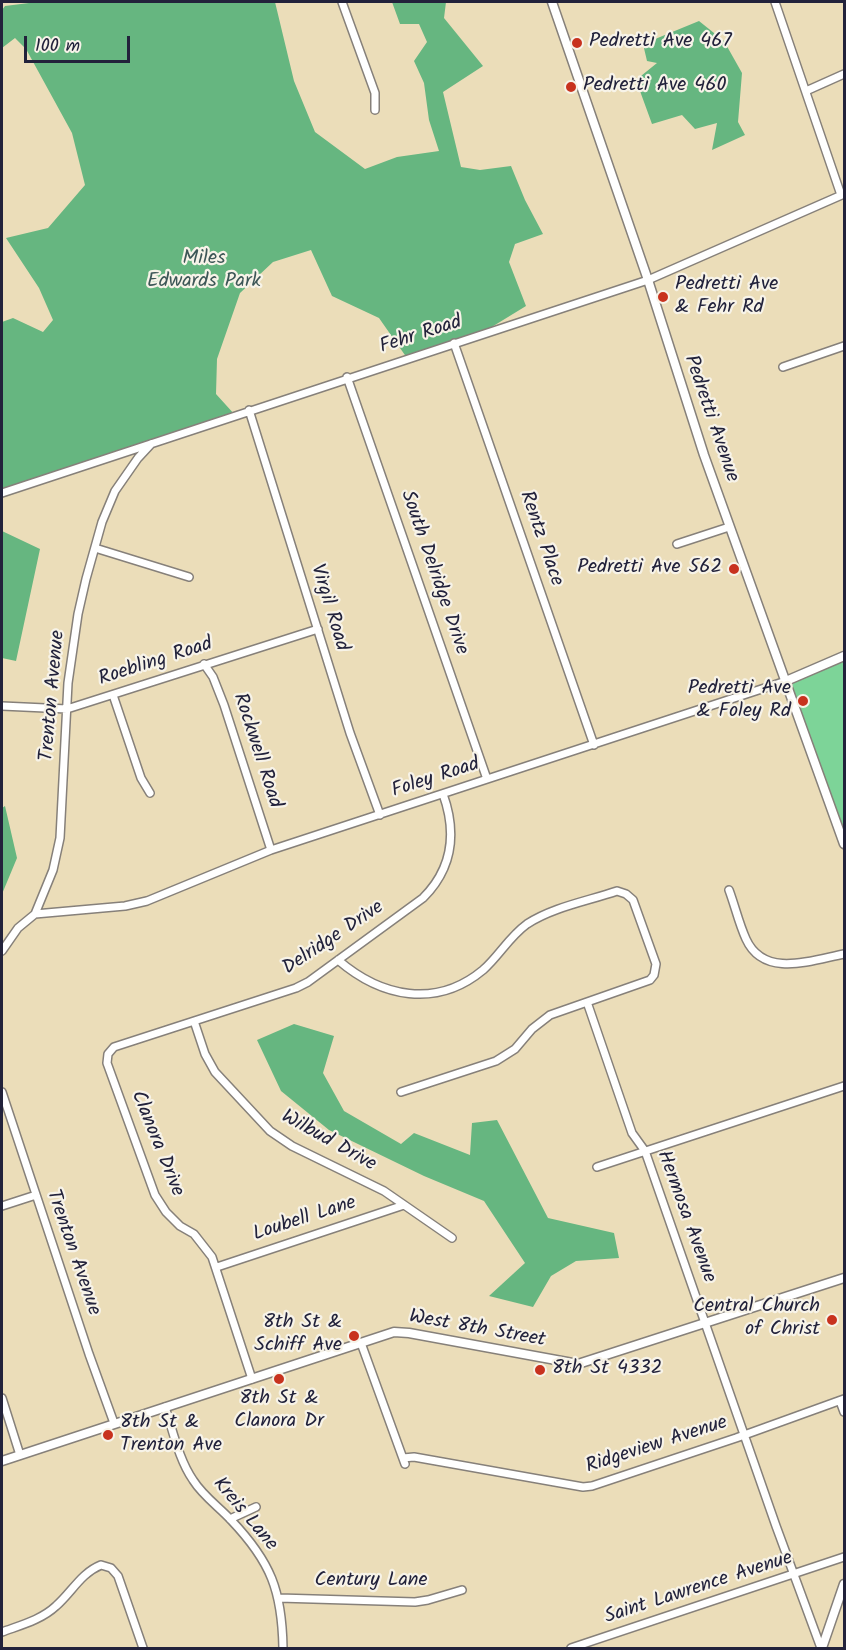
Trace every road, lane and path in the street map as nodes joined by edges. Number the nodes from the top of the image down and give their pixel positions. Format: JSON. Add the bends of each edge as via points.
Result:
{"nodes":[{"id":1,"x":342,"y":2,"type":"edge"},
{"id":2,"x":552,"y":2,"type":"edge"},
{"id":3,"x":775,"y":2,"type":"edge"},
{"id":4,"x":844,"y":74,"type":"edge"},
{"id":5,"x":806,"y":91,"type":"junction"},
{"id":6,"x":375,"y":110,"type":"dead end"},
{"id":7,"x":843,"y":194,"type":"edge"},
{"id":8,"x":648,"y":280,"type":"junction"},
{"id":9,"x":454,"y":343,"type":"junction"},
{"id":10,"x":844,"y":346,"type":"edge"},
{"id":11,"x":783,"y":367,"type":"dead end"},
{"id":12,"x":347,"y":377,"type":"junction"},
{"id":13,"x":249,"y":410,"type":"junction"},
{"id":14,"x":151,"y":444,"type":"junction"},
{"id":15,"x":2,"y":493,"type":"edge"},
{"id":16,"x":729,"y":527,"type":"junction"},
{"id":17,"x":677,"y":544,"type":"dead end"},
{"id":18,"x":95,"y":548,"type":"junction"},
{"id":19,"x":189,"y":577,"type":"dead end"},
{"id":20,"x":318,"y":629,"type":"junction"},
{"id":21,"x":844,"y":656,"type":"edge"},
{"id":22,"x":204,"y":664,"type":"junction"},
{"id":23,"x":786,"y":681,"type":"junction"},
{"id":24,"x":113,"y":694,"type":"junction"},
{"id":25,"x":2,"y":706,"type":"edge"},
{"id":26,"x":67,"y":709,"type":"junction"},
{"id":27,"x":594,"y":745,"type":"junction"},
{"id":28,"x":487,"y":780,"type":"junction"},
{"id":29,"x":150,"y":793,"type":"dead end"},
{"id":30,"x":443,"y":794,"type":"junction"},
{"id":31,"x":380,"y":815,"type":"junction"},
{"id":32,"x":844,"y":844,"type":"edge"},
{"id":33,"x":271,"y":850,"type":"junction"},
{"id":34,"x":729,"y":890,"type":"dead end"},
{"id":35,"x":35,"y":914,"type":"junction"},
{"id":36,"x":2,"y":951,"type":"edge"},
{"id":37,"x":844,"y":954,"type":"edge"},
{"id":38,"x":338,"y":960,"type":"junction"},
{"id":39,"x":587,"y":1002,"type":"junction"},
{"id":40,"x":194,"y":1021,"type":"junction"},
{"id":41,"x":119,"y":1046,"type":"joint"},
{"id":42,"x":844,"y":1086,"type":"edge"},
{"id":43,"x":401,"y":1092,"type":"dead end"},
{"id":44,"x":2,"y":1098,"type":"edge"},
{"id":45,"x":645,"y":1151,"type":"junction"},
{"id":46,"x":597,"y":1167,"type":"dead end"},
{"id":47,"x":36,"y":1195,"type":"junction"},
{"id":48,"x":404,"y":1205,"type":"junction"},
{"id":49,"x":2,"y":1206,"type":"edge"},
{"id":50,"x":452,"y":1238,"type":"dead end"},
{"id":51,"x":217,"y":1267,"type":"junction"},
{"id":52,"x":844,"y":1278,"type":"edge"},
{"id":53,"x":706,"y":1323,"type":"junction"},
{"id":54,"x":361,"y":1343,"type":"junction"},
{"id":55,"x":252,"y":1379,"type":"junction"},
{"id":56,"x":2,"y":1398,"type":"edge"},
{"id":57,"x":842,"y":1400,"type":"edge"},
{"id":58,"x":165,"y":1407,"type":"junction"},
{"id":59,"x":844,"y":1412,"type":"edge"},
{"id":60,"x":114,"y":1423,"type":"junction"},
{"id":61,"x":745,"y":1435,"type":"junction"},
{"id":62,"x":20,"y":1455,"type":"junction"},
{"id":63,"x":2,"y":1461,"type":"edge"},
{"id":64,"x":256,"y":1508,"type":"dead end"},
{"id":65,"x":230,"y":1519,"type":"junction"},
{"id":66,"x":844,"y":1557,"type":"edge"},
{"id":67,"x":841,"y":1562,"type":"edge"},
{"id":68,"x":794,"y":1576,"type":"junction"},
{"id":69,"x":844,"y":1584,"type":"edge"},
{"id":70,"x":462,"y":1590,"type":"dead end"},
{"id":71,"x":279,"y":1598,"type":"junction"},
{"id":72,"x":2,"y":1632,"type":"edge"},
{"id":73,"x":142,"y":1648,"type":"edge"},
{"id":74,"x":283,"y":1648,"type":"edge"},
{"id":75,"x":571,"y":1648,"type":"edge"},
{"id":76,"x":822,"y":1648,"type":"edge"}],
"edges":[{"from":1,"to":6,"type":"street","via":[[375,93]]},
{"from":2,"to":8,"type":"street","name":"Pedretti Avenue"},
{"from":3,"to":5,"type":"street"},
{"from":4,"to":5,"type":"street"},
{"from":5,"to":7,"type":"street"},
{"from":7,"to":8,"type":"street","name":"Fehr Road"},
{"from":8,"to":9,"type":"street","name":"Fehr Road"},
{"from":8,"to":16,"type":"street","name":"Pedretti Avenue"},
{"from":9,"to":12,"type":"street","name":"Fehr Road"},
{"from":9,"to":27,"type":"street","name":"Rentz Place"},
{"from":10,"to":11,"type":"street"},
{"from":12,"to":13,"type":"street","name":"Fehr Road"},
{"from":12,"to":28,"type":"street","name":"South Delridge Drive"},
{"from":13,"to":14,"type":"street","name":"Fehr Road"},
{"from":13,"to":20,"type":"street","name":"Virgil Road"},
{"from":14,"to":15,"type":"street","name":"Fehr Road"},
{"from":14,"to":18,"type":"street","name":"Trenton Avenue","via":[[115,491]]},
{"from":16,"to":17,"type":"street"},
{"from":16,"to":23,"type":"street","name":"Pedretti Avenue"},
{"from":18,"to":19,"type":"street"},
{"from":18,"to":26,"type":"street","name":"Trenton Avenue","via":[[78,615]]},
{"from":20,"to":22,"type":"street","name":"Roebling Road"},
{"from":20,"to":31,"type":"street","name":"Virgil Road"},
{"from":21,"to":23,"type":"street","name":"Foley Road"},
{"from":22,"to":24,"type":"street","name":"Roebling Road"},
{"from":22,"to":33,"type":"street","name":"Rockwell Road","via":[[224,705]]},
{"from":23,"to":27,"type":"street","name":"Foley Road"},
{"from":23,"to":32,"type":"street","name":"Pedretti Avenue"},
{"from":24,"to":26,"type":"street","name":"Roebling Road"},
{"from":24,"to":29,"type":"street","via":[[141,778]]},
{"from":25,"to":26,"type":"street","name":"Roebling Road"},
{"from":26,"to":35,"type":"street","name":"Trenton Avenue","via":[[60,838],[53,870]]},
{"from":27,"to":28,"type":"street","name":"Foley Road"},
{"from":28,"to":30,"type":"street","name":"Foley Road"},
{"from":30,"to":31,"type":"street","name":"Foley Road"},
{"from":30,"to":38,"type":"street","name":"Delridge Drive","via":[[452,839],[447,862],[436,883],[423,898]]},
{"from":31,"to":33,"type":"street","name":"Foley Road"},
{"from":33,"to":35,"type":"street","name":"Foley Road","via":[[147,901]]},
{"from":34,"to":37,"type":"street","via":[[747,941],[762,958],[788,964]]},
{"from":35,"to":36,"type":"street","name":"Trenton Avenue","via":[[18,928]]},
{"from":38,"to":39,"type":"street","via":[[360,978],[387,990],[436,993],[481,971],[529,923],[617,891],[633,900],[656,970],[646,983]]},
{"from":38,"to":40,"type":"street","name":"Delridge Drive","via":[[296,988]]},
{"from":39,"to":43,"type":"street","via":[[542,1020],[496,1061]]},
{"from":39,"to":45,"type":"street","name":"Hermosa Avenue","via":[[632,1132]]},
{"from":40,"to":41,"type":"street","name":"Delridge Drive"},
{"from":40,"to":48,"type":"street","name":"Wilbud Drive","via":[[215,1072],[270,1131]]},
{"from":41,"to":51,"type":"street","name":"Clanora Drive","via":[[108,1054],[107,1063],[155,1195],[172,1219],[203,1244]]},
{"from":42,"to":45,"type":"street"},
{"from":44,"to":47,"type":"street","name":"Trenton Avenue"},
{"from":45,"to":46,"type":"street"},
{"from":45,"to":53,"type":"street","name":"Hermosa Avenue"},
{"from":47,"to":49,"type":"street"},
{"from":47,"to":60,"type":"street","name":"Trenton Avenue"},
{"from":48,"to":50,"type":"street","name":"Wilbud Drive"},
{"from":48,"to":51,"type":"street","name":"Loubell Lane"},
{"from":51,"to":55,"type":"street","name":"Clanora Drive"},
{"from":52,"to":53,"type":"street","name":"West 8th Street"},
{"from":53,"to":54,"type":"street","name":"West 8th Street","via":[[578,1364],[402,1332]]},
{"from":53,"to":61,"type":"street","name":"Hermosa Avenue"},
{"from":54,"to":55,"type":"street","name":"West 8th Street"},
{"from":54,"to":61,"type":"street","name":"Ridgeview Avenue","via":[[404,1461],[414,1457],[584,1487]]},
{"from":55,"to":58,"type":"street","name":"West 8th Street"},
{"from":56,"to":62,"type":"street"},
{"from":57,"to":59,"type":"street"},
{"from":57,"to":61,"type":"street","name":"Ridgeview Avenue"},
{"from":58,"to":60,"type":"street","name":"West 8th Street"},
{"from":58,"to":65,"type":"street","name":"Kreis Lane","via":[[188,1473]]},
{"from":60,"to":62,"type":"street","name":"West 8th Street"},
{"from":61,"to":68,"type":"street","name":"Hermosa Avenue"},
{"from":62,"to":63,"type":"street","name":"West 8th Street"},
{"from":64,"to":65,"type":"street"},
{"from":65,"to":71,"type":"street","name":"Kreis Lane","via":[[262,1559]]},
{"from":66,"to":67,"type":"street","name":"Saint Lawrence Avenue"},
{"from":67,"to":68,"type":"street","name":"Saint Lawrence Avenue"},
{"from":68,"to":75,"type":"street","name":"Saint Lawrence Avenue"},
{"from":68,"to":76,"type":"street","name":"Hermosa Avenue"},
{"from":69,"to":76,"type":"street"},
{"from":70,"to":71,"type":"street","name":"Century Lane","via":[[415,1602]]},
{"from":71,"to":74,"type":"street","name":"Kreis Lane"},
{"from":72,"to":73,"type":"street","via":[[45,1615],[80,1578],[101,1565],[116,1571]]}]}
